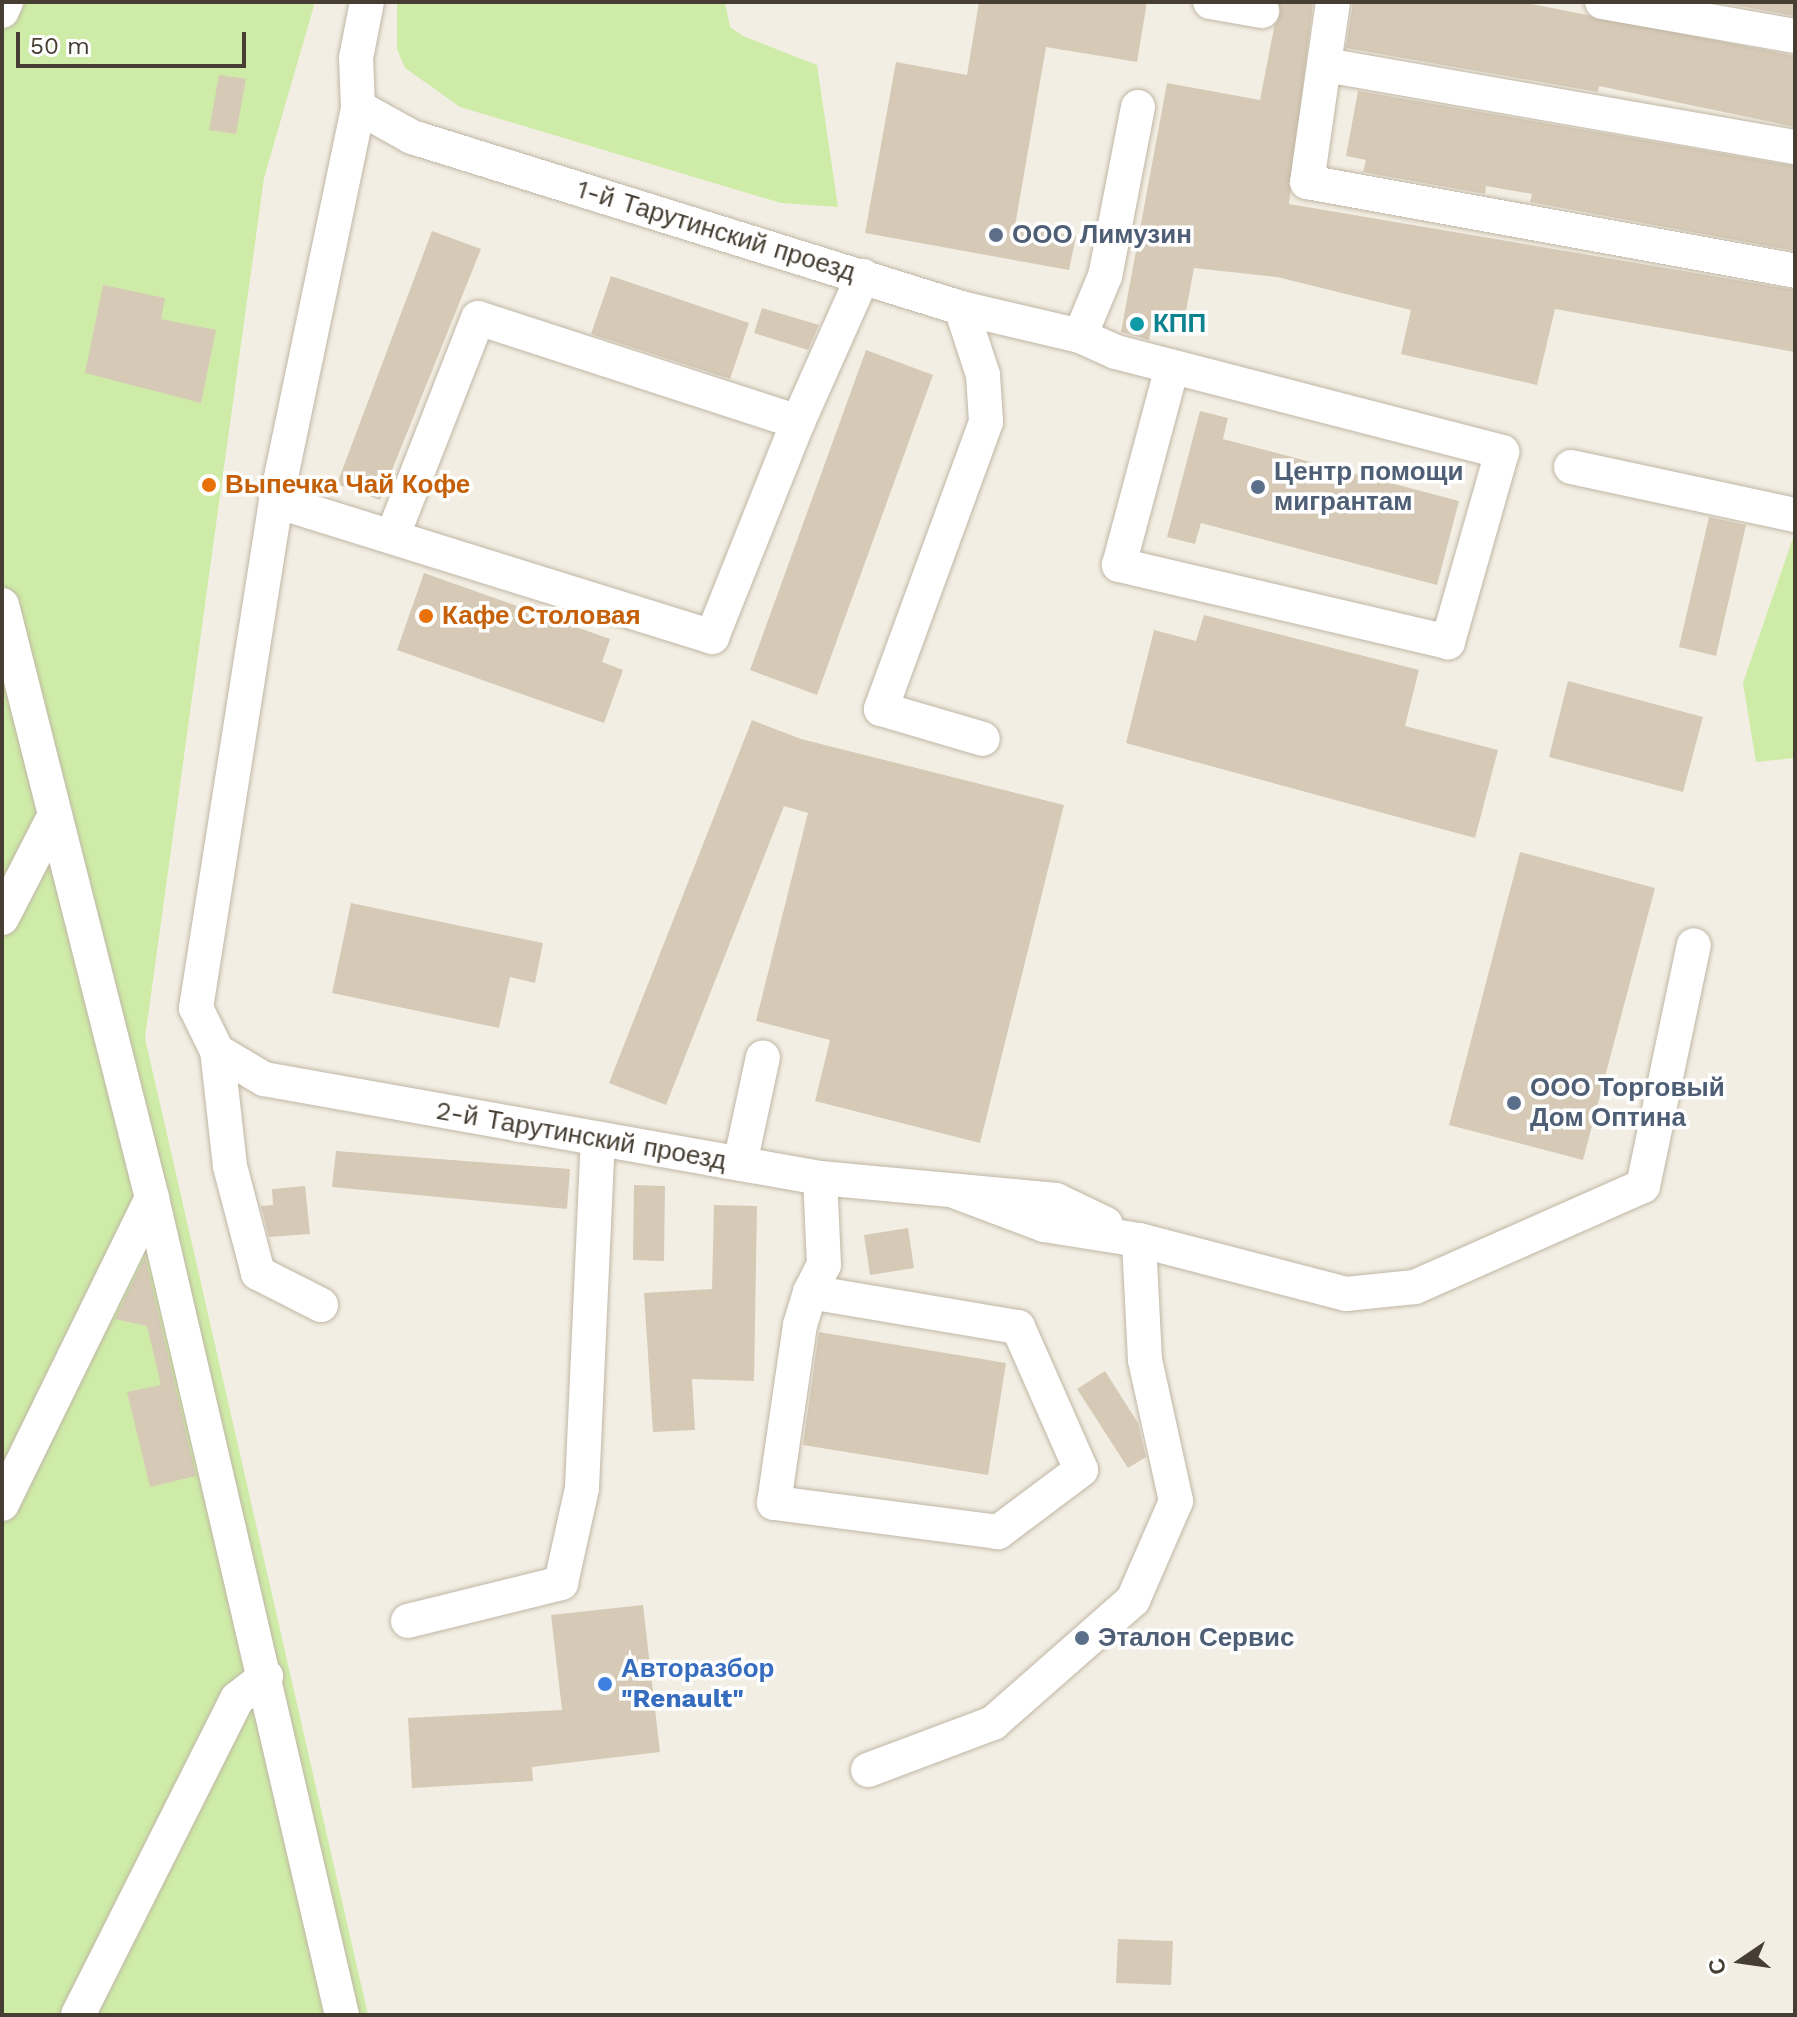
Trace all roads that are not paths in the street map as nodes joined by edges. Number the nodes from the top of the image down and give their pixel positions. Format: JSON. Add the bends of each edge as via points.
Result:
{"nodes":[{"id":1,"x":6,"y":2,"type":"edge"},
{"id":2,"x":367,"y":2,"type":"edge"},
{"id":3,"x":1210,"y":2,"type":"edge"},
{"id":4,"x":1333,"y":2,"type":"edge"},
{"id":5,"x":1602,"y":2,"type":"edge"},
{"id":6,"x":2,"y":11,"type":"edge"},
{"id":7,"x":1262,"y":11,"type":"dead end"},
{"id":8,"x":1795,"y":36,"type":"edge"},
{"id":9,"x":1325,"y":65,"type":"junction"},
{"id":10,"x":358,"y":107,"type":"junction"},
{"id":11,"x":1138,"y":107,"type":"dead end"},
{"id":12,"x":1795,"y":147,"type":"edge"},
{"id":13,"x":1795,"y":271,"type":"edge"},
{"id":14,"x":863,"y":276,"type":"junction"},
{"id":15,"x":961,"y":308,"type":"junction"},
{"id":16,"x":1080,"y":336,"type":"junction"},
{"id":17,"x":1172,"y":367,"type":"junction"},
{"id":18,"x":798,"y":422,"type":"junction"},
{"id":19,"x":1571,"y":467,"type":"dead end"},
{"id":20,"x":276,"y":501,"type":"junction"},
{"id":21,"x":1795,"y":515,"type":"edge"},
{"id":22,"x":392,"y":537,"type":"junction"},
{"id":23,"x":2,"y":605,"type":"edge"},
{"id":24,"x":983,"y":739,"type":"dead end"},
{"id":25,"x":54,"y":817,"type":"junction"},
{"id":26,"x":2,"y":918,"type":"edge"},
{"id":27,"x":1694,"y":945,"type":"dead end"},
{"id":28,"x":217,"y":1051,"type":"junction"},
{"id":29,"x":763,"y":1057,"type":"dead end"},
{"id":30,"x":598,"y":1138,"type":"junction"},
{"id":31,"x":740,"y":1164,"type":"junction"},
{"id":32,"x":820,"y":1178,"type":"junction"},
{"id":33,"x":152,"y":1198,"type":"junction"},
{"id":34,"x":1139,"y":1240,"type":"junction"},
{"id":35,"x":810,"y":1292,"type":"junction"},
{"id":36,"x":321,"y":1305,"type":"dead end"},
{"id":37,"x":2,"y":1504,"type":"edge"},
{"id":38,"x":408,"y":1621,"type":"dead end"},
{"id":39,"x":266,"y":1676,"type":"junction"},
{"id":40,"x":868,"y":1770,"type":"dead end"},
{"id":41,"x":78,"y":2015,"type":"edge"},
{"id":42,"x":342,"y":2015,"type":"edge"}],
"edges":[{"from":1,"to":6,"type":"street"},
{"from":2,"to":10,"type":"street","via":[[356,58]]},
{"from":3,"to":7,"type":"street"},
{"from":4,"to":9,"type":"street"},
{"from":5,"to":8,"type":"street"},
{"from":9,"to":12,"type":"street"},
{"from":9,"to":13,"type":"street","via":[[1307,182]]},
{"from":10,"to":14,"type":"street","name":"1-й Тарутинский проезд","via":[[412,137]]},
{"from":10,"to":20,"type":"street"},
{"from":11,"to":16,"type":"street","via":[[1105,276]]},
{"from":14,"to":15,"type":"street","name":"1-й Тарутинский проезд"},
{"from":14,"to":18,"type":"street"},
{"from":15,"to":16,"type":"street","name":"1-й Тарутинский проезд"},
{"from":15,"to":24,"type":"street","via":[[983,375],[986,422],[881,709]]},
{"from":16,"to":17,"type":"street","name":"1-й Тарутинский проезд"},
{"from":17,"to":17,"type":"street","name":"1-й Тарутинский проезд","via":[[1502,452],[1448,642],[1119,565]]},
{"from":18,"to":22,"type":"street","via":[[712,637]]},
{"from":18,"to":22,"type":"street","via":[[478,318]]},
{"from":19,"to":21,"type":"street"},
{"from":20,"to":22,"type":"street"},
{"from":20,"to":28,"type":"street","via":[[196,1008]]},
{"from":23,"to":25,"type":"street"},
{"from":25,"to":26,"type":"street"},
{"from":25,"to":33,"type":"street"},
{"from":27,"to":34,"type":"street","name":"2-й Тарутинский проезд","via":[[1643,1186],[1415,1287],[1346,1294]]},
{"from":28,"to":30,"type":"street","name":"2-й Тарутинский проезд","via":[[264,1079]]},
{"from":28,"to":36,"type":"street","via":[[230,1166],[258,1273]]},
{"from":29,"to":31,"type":"street"},
{"from":30,"to":31,"type":"street","name":"2-й Тарутинский проезд"},
{"from":30,"to":38,"type":"street","via":[[582,1488],[561,1583]]},
{"from":31,"to":32,"type":"street","name":"2-й Тарутинский проезд"},
{"from":32,"to":34,"type":"street","name":"2-й Тарутинский проезд","via":[[1056,1200]]},
{"from":32,"to":35,"type":"street","via":[[824,1265]]},
{"from":33,"to":37,"type":"street"},
{"from":33,"to":39,"type":"street"},
{"from":34,"to":40,"type":"street","via":[[1145,1360],[1176,1501],[1133,1600],[993,1723]]},
{"from":35,"to":35,"type":"street","via":[[774,1503],[998,1532],[1081,1470],[1018,1327]]},
{"from":39,"to":41,"type":"street","via":[[237,1699]]},
{"from":39,"to":42,"type":"street"}]}
